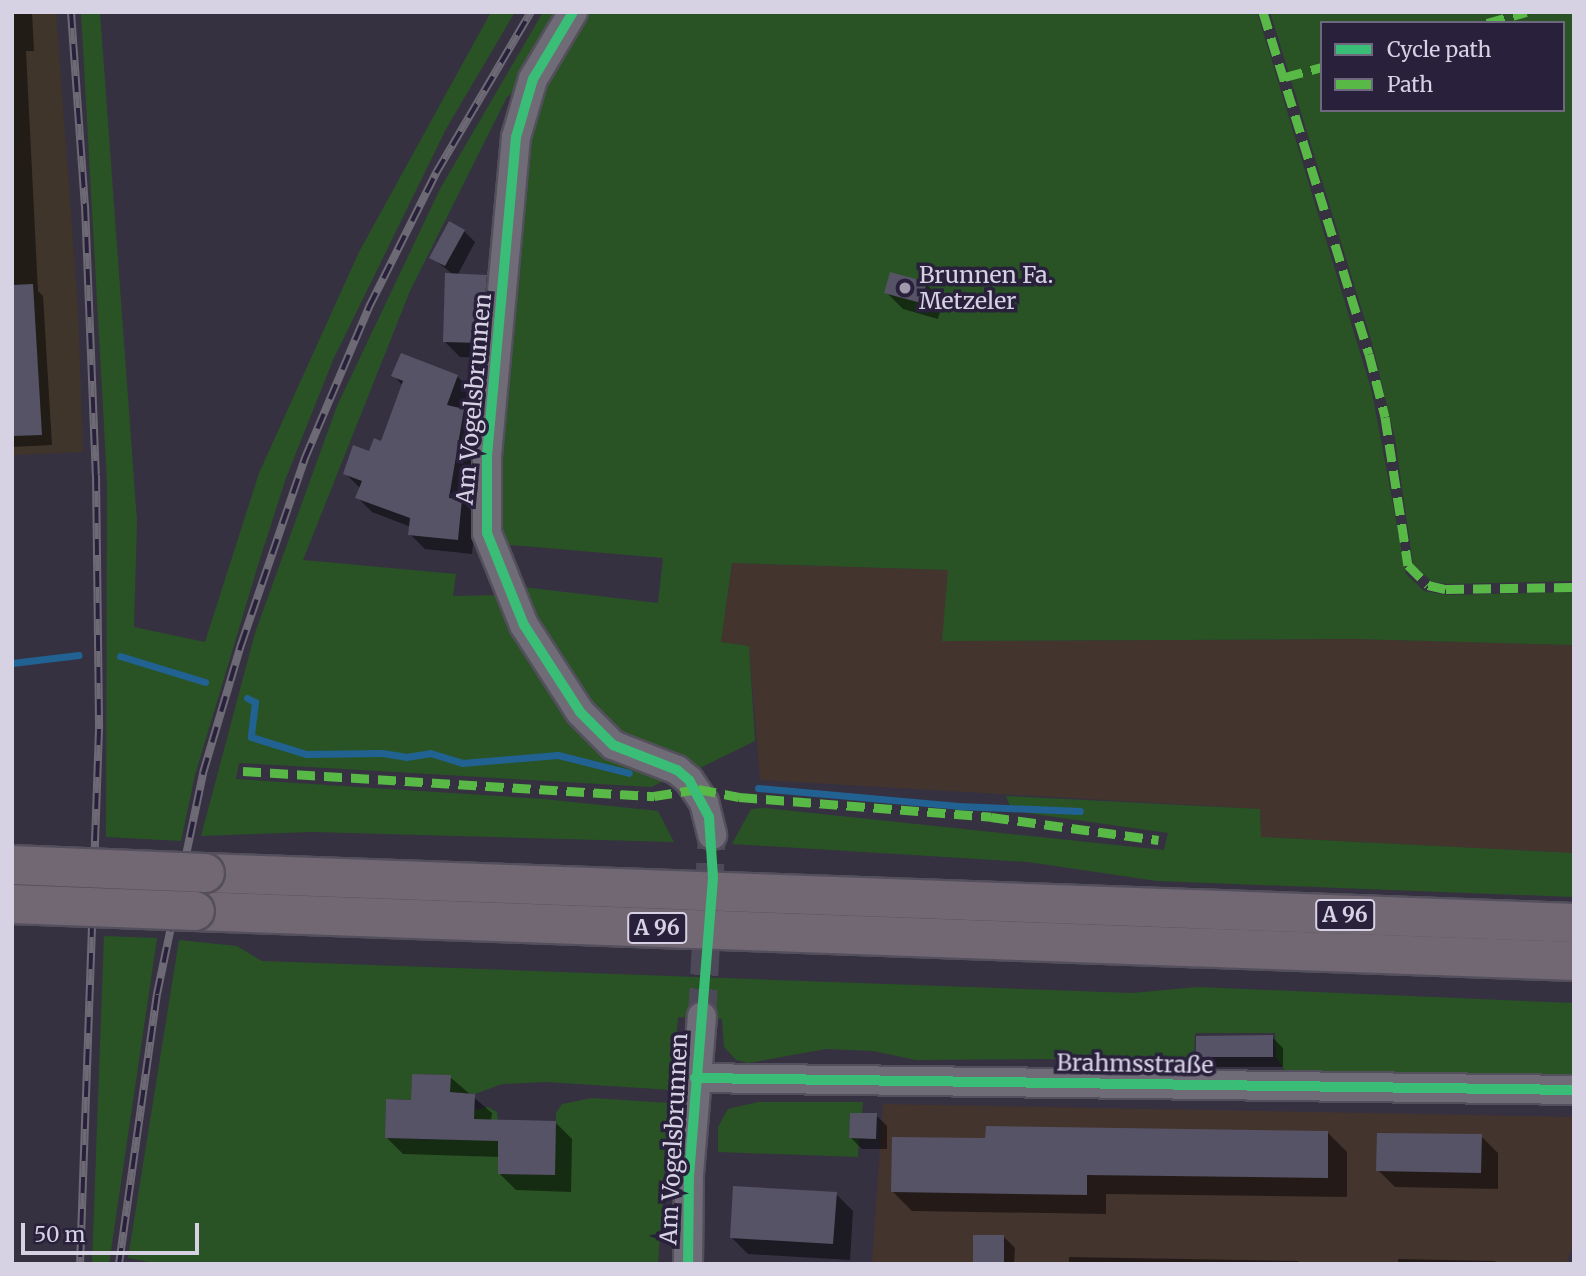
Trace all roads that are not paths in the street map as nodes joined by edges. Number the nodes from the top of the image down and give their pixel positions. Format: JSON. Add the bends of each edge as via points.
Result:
{"nodes":[{"id":1,"x":573,"y":12,"type":"edge"},
{"id":2,"x":712,"y":835,"type":"tunnel mouth"},
{"id":3,"x":12,"y":866,"type":"edge"},
{"id":4,"x":12,"y":904,"type":"edge"},
{"id":5,"x":1574,"y":923,"type":"edge"},
{"id":6,"x":1574,"y":961,"type":"edge"},
{"id":7,"x":702,"y":1017,"type":"tunnel mouth"},
{"id":8,"x":695,"y":1078,"type":"junction"},
{"id":9,"x":1574,"y":1090,"type":"edge"},
{"id":10,"x":688,"y":1264,"type":"edge"}],
"edges":[{"from":1,"to":2,"type":"street","name":"Am Vogelsbrunnen","via":[[533,79],[516,137],[487,457],[487,533],[524,625],[580,712],[613,745],[677,770],[689,780],[704,802]]},
{"from":3,"to":5,"type":"highway","number":"A 96","bridge":true},
{"from":4,"to":6,"type":"highway","number":"A 96","bridge":true},
{"from":7,"to":8,"type":"street","name":"Am Vogelsbrunnen"},
{"from":8,"to":9,"type":"street","name":"Brahmsstraße"},
{"from":8,"to":10,"type":"street","name":"Am Vogelsbrunnen"}]}
